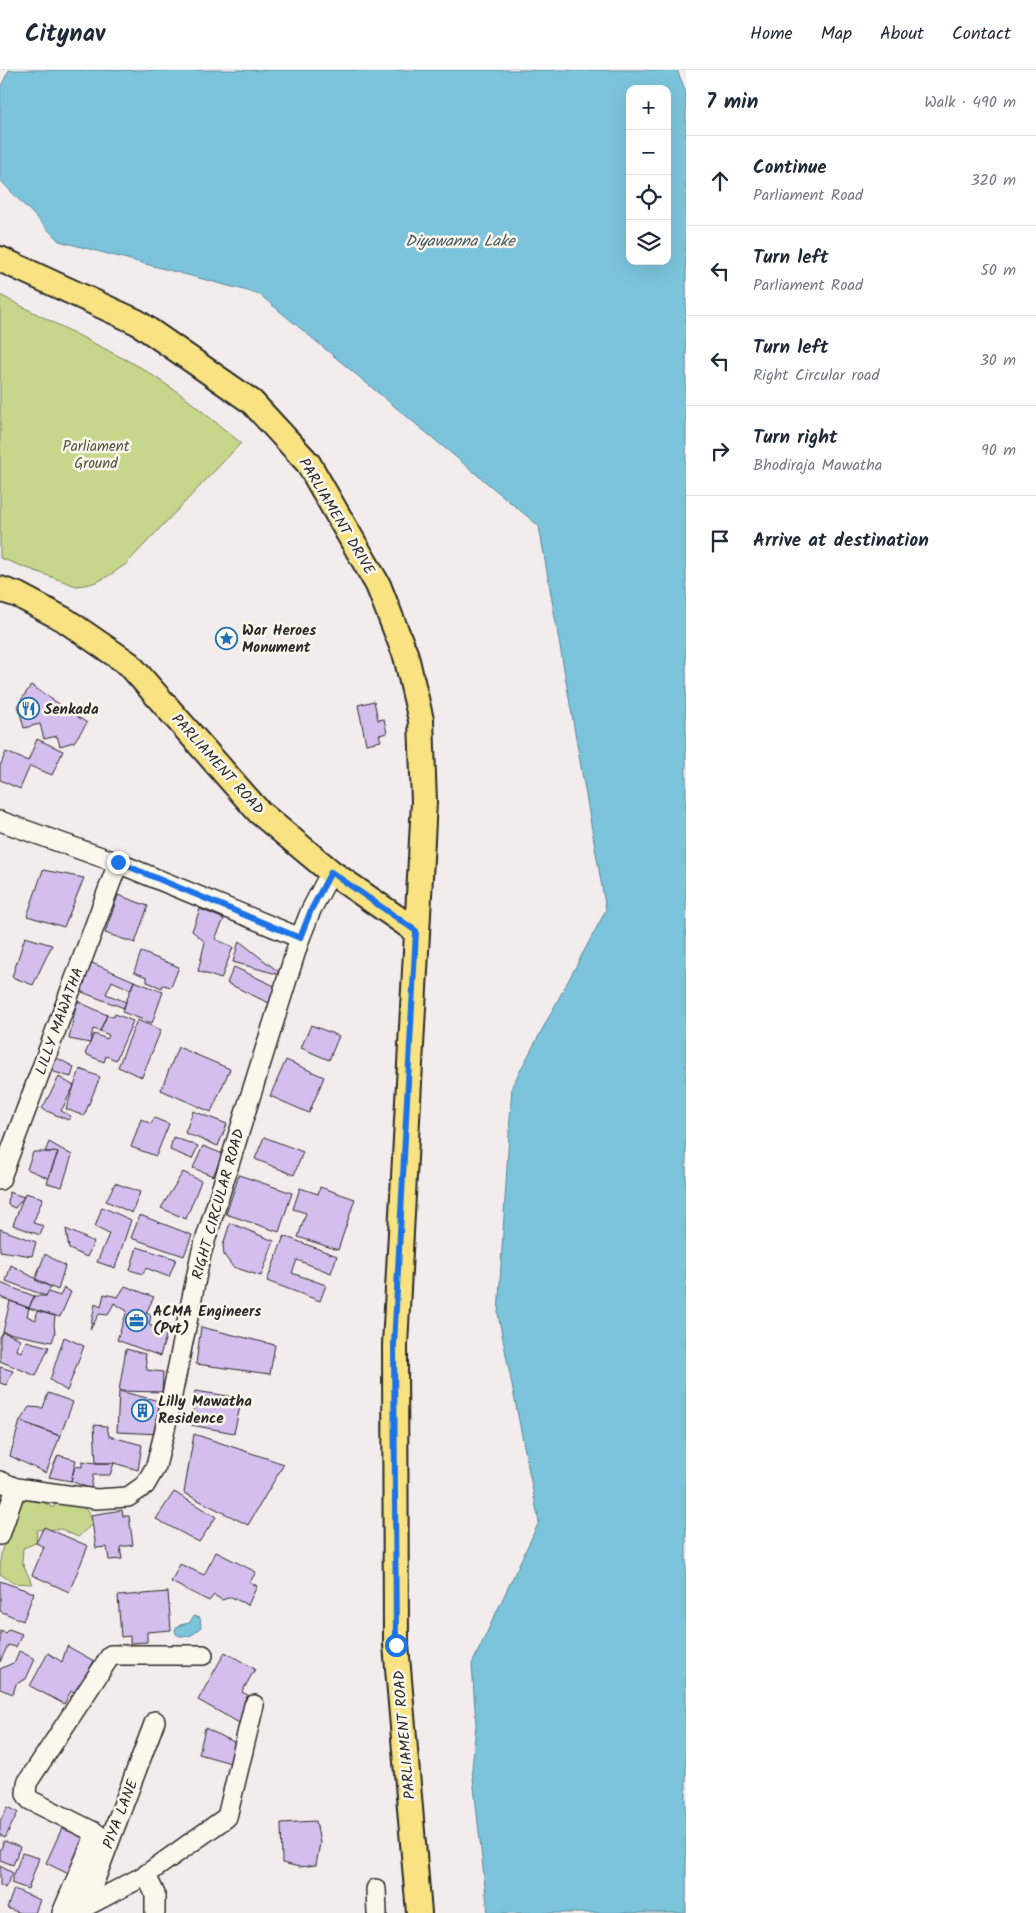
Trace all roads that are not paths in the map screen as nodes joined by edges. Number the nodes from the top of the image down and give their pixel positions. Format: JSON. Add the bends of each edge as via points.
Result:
{"nodes":[{"id":1,"x":0,"y":259,"type":"edge"},
{"id":2,"x":0,"y":589,"type":"edge"},
{"id":3,"x":0,"y":820,"type":"edge"},
{"id":4,"x":118,"y":862,"type":"junction"},
{"id":5,"x":331,"y":872,"type":"junction"},
{"id":6,"x":416,"y":931,"type":"junction"},
{"id":7,"x":300,"y":938,"type":"junction"},
{"id":8,"x":0,"y":1180,"type":"edge"},
{"id":9,"x":8,"y":1484,"type":"edge"},
{"id":10,"x":0,"y":1535,"type":"edge"},
{"id":11,"x":202,"y":1656,"type":"dead end"},
{"id":12,"x":254,"y":1706,"type":"dead end"},
{"id":13,"x":155,"y":1721,"type":"dead end"},
{"id":14,"x":144,"y":1876,"type":"junction"},
{"id":15,"x":376,"y":1889,"type":"dead end"},
{"id":16,"x":79,"y":1910,"type":"edge"},
{"id":17,"x":62,"y":1913,"type":"edge"},
{"id":18,"x":155,"y":1913,"type":"edge"},
{"id":19,"x":377,"y":1913,"type":"edge"},
{"id":20,"x":419,"y":1913,"type":"edge"}],
"edges":[{"from":1,"to":6,"type":"main road","name":"PARLIAMENT DRIVE","via":[[137,322],[252,402],[308,463],[378,585],[406,656],[421,720],[424,802]]},
{"from":2,"to":5,"type":"main road","name":"PARLIAMENT ROAD","via":[[65,620],[129,664],[259,812]]},
{"from":3,"to":4,"type":"street"},
{"from":4,"to":7,"type":"street"},
{"from":4,"to":8,"type":"street","name":"LILLY MAWATHA"},
{"from":5,"to":6,"type":"main road","name":"PARLIAMENT ROAD"},
{"from":5,"to":7,"type":"street","name":"RIGHT CIRCULAR ROAD"},
{"from":6,"to":20,"type":"main road","name":"PARLIAMENT ROAD","via":[[394,1345],[396,1645]]},
{"from":7,"to":9,"type":"street","name":"RIGHT CIRCULAR ROAD","via":[[201,1254],[156,1466],[145,1485],[128,1496],[96,1499]]},
{"from":9,"to":10,"type":"street"},
{"from":11,"to":17,"type":"street","via":[[111,1655],[27,1783],[26,1794],[30,1800],[96,1832]]},
{"from":12,"to":14,"type":"street","via":[[227,1817]]},
{"from":13,"to":16,"type":"street","name":"PIYA LANE"},
{"from":14,"to":16,"type":"street"},
{"from":14,"to":18,"type":"street","via":[[155,1894]]},
{"from":15,"to":19,"type":"street"}]}
